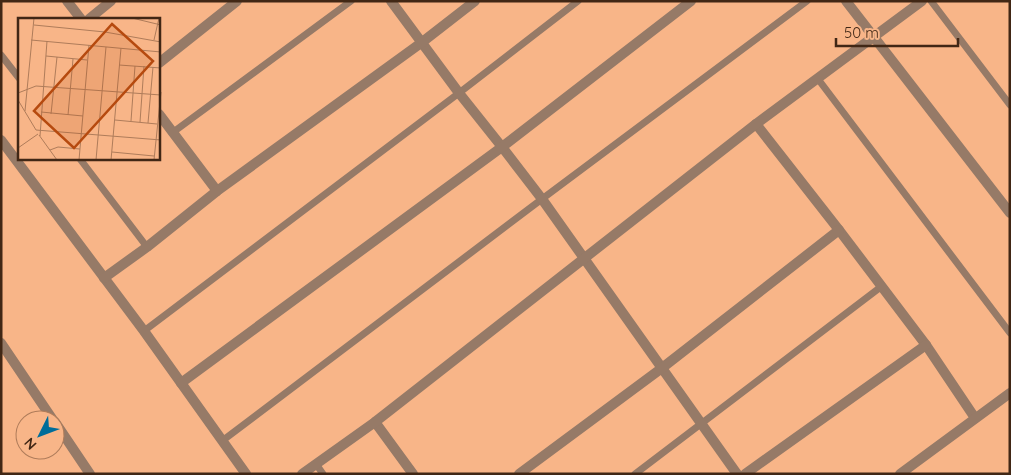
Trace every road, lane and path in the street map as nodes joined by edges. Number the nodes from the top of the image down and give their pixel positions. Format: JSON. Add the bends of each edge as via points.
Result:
{"nodes":[{"id":1,"x":67,"y":1,"type":"edge"},
{"id":2,"x":111,"y":1,"type":"edge"},
{"id":3,"x":237,"y":1,"type":"edge"},
{"id":4,"x":351,"y":1,"type":"edge"},
{"id":5,"x":391,"y":1,"type":"edge"},
{"id":6,"x":474,"y":1,"type":"edge"},
{"id":7,"x":578,"y":1,"type":"edge"},
{"id":8,"x":691,"y":1,"type":"edge"},
{"id":9,"x":807,"y":1,"type":"edge"},
{"id":10,"x":846,"y":1,"type":"edge"},
{"id":11,"x":922,"y":1,"type":"edge"},
{"id":12,"x":931,"y":1,"type":"edge"},
{"id":13,"x":80,"y":18,"type":"edge"},
{"id":14,"x":90,"y":18,"type":"edge"},
{"id":15,"x":874,"y":37,"type":"junction"},
{"id":16,"x":421,"y":43,"type":"junction"},
{"id":17,"x":1,"y":55,"type":"edge"},
{"id":18,"x":160,"y":62,"type":"edge"},
{"id":19,"x":18,"y":77,"type":"edge"},
{"id":20,"x":818,"y":79,"type":"junction"},
{"id":21,"x":459,"y":93,"type":"junction"},
{"id":22,"x":1010,"y":105,"type":"edge"},
{"id":23,"x":160,"y":115,"type":"edge"},
{"id":24,"x":756,"y":124,"type":"junction"},
{"id":25,"x":172,"y":133,"type":"junction"},
{"id":26,"x":1,"y":140,"type":"edge"},
{"id":27,"x":502,"y":147,"type":"junction"},
{"id":28,"x":81,"y":160,"type":"edge"},
{"id":29,"x":216,"y":191,"type":"junction"},
{"id":30,"x":542,"y":199,"type":"junction"},
{"id":31,"x":1010,"y":213,"type":"edge"},
{"id":32,"x":839,"y":230,"type":"junction"},
{"id":33,"x":147,"y":247,"type":"junction"},
{"id":34,"x":584,"y":259,"type":"junction"},
{"id":35,"x":104,"y":278,"type":"junction"},
{"id":36,"x":882,"y":286,"type":"junction"},
{"id":37,"x":144,"y":331,"type":"junction"},
{"id":38,"x":1010,"y":333,"type":"edge"},
{"id":39,"x":1,"y":343,"type":"edge"},
{"id":40,"x":926,"y":345,"type":"junction"},
{"id":41,"x":662,"y":368,"type":"junction"},
{"id":42,"x":181,"y":383,"type":"junction"},
{"id":43,"x":1010,"y":393,"type":"edge"},
{"id":44,"x":47,"y":410,"type":"edge"},
{"id":45,"x":975,"y":418,"type":"junction"},
{"id":46,"x":375,"y":422,"type":"junction"},
{"id":47,"x":701,"y":423,"type":"junction"},
{"id":48,"x":65,"y":438,"type":"edge"},
{"id":49,"x":222,"y":441,"type":"junction"},
{"id":50,"x":316,"y":464,"type":"junction"},
{"id":51,"x":89,"y":474,"type":"edge"},
{"id":52,"x":246,"y":474,"type":"edge"},
{"id":53,"x":302,"y":474,"type":"edge"},
{"id":54,"x":323,"y":474,"type":"edge"},
{"id":55,"x":413,"y":474,"type":"edge"},
{"id":56,"x":519,"y":474,"type":"edge"},
{"id":57,"x":635,"y":474,"type":"edge"},
{"id":58,"x":737,"y":474,"type":"edge"},
{"id":59,"x":745,"y":474,"type":"edge"},
{"id":60,"x":900,"y":474,"type":"edge"}],
"edges":[{"from":1,"to":13,"type":"street"},
{"from":2,"to":14,"type":"street"},
{"from":3,"to":18,"type":"street"},
{"from":4,"to":25,"type":"lane"},
{"from":5,"to":16,"type":"street"},
{"from":6,"to":16,"type":"street"},
{"from":7,"to":21,"type":"lane"},
{"from":8,"to":27,"type":"street"},
{"from":9,"to":30,"type":"lane"},
{"from":10,"to":15,"type":"street"},
{"from":11,"to":15,"type":"street"},
{"from":12,"to":22,"type":"lane"},
{"from":15,"to":20,"type":"street"},
{"from":15,"to":31,"type":"street"},
{"from":16,"to":21,"type":"street"},
{"from":16,"to":29,"type":"street"},
{"from":17,"to":19,"type":"lane"},
{"from":20,"to":24,"type":"street"},
{"from":20,"to":38,"type":"lane"},
{"from":21,"to":27,"type":"street"},
{"from":21,"to":37,"type":"lane"},
{"from":23,"to":25,"type":"street"},
{"from":24,"to":32,"type":"street"},
{"from":24,"to":34,"type":"street"},
{"from":25,"to":29,"type":"street"},
{"from":26,"to":35,"type":"street"},
{"from":27,"to":30,"type":"street"},
{"from":27,"to":42,"type":"street"},
{"from":28,"to":33,"type":"lane"},
{"from":29,"to":33,"type":"street"},
{"from":30,"to":34,"type":"street"},
{"from":30,"to":49,"type":"lane"},
{"from":32,"to":36,"type":"street"},
{"from":32,"to":41,"type":"street"},
{"from":33,"to":35,"type":"street"},
{"from":34,"to":41,"type":"street"},
{"from":34,"to":46,"type":"street"},
{"from":35,"to":37,"type":"street"},
{"from":36,"to":40,"type":"street"},
{"from":36,"to":47,"type":"lane"},
{"from":37,"to":42,"type":"street"},
{"from":39,"to":44,"type":"street"},
{"from":40,"to":45,"type":"street"},
{"from":40,"to":59,"type":"street"},
{"from":41,"to":47,"type":"street"},
{"from":41,"to":56,"type":"street"},
{"from":42,"to":49,"type":"street"},
{"from":43,"to":45,"type":"street"},
{"from":45,"to":60,"type":"street"},
{"from":46,"to":50,"type":"street"},
{"from":46,"to":55,"type":"street"},
{"from":47,"to":57,"type":"lane"},
{"from":47,"to":58,"type":"street"},
{"from":48,"to":51,"type":"street"},
{"from":49,"to":52,"type":"street"},
{"from":50,"to":53,"type":"street"},
{"from":50,"to":54,"type":"lane"}]}
